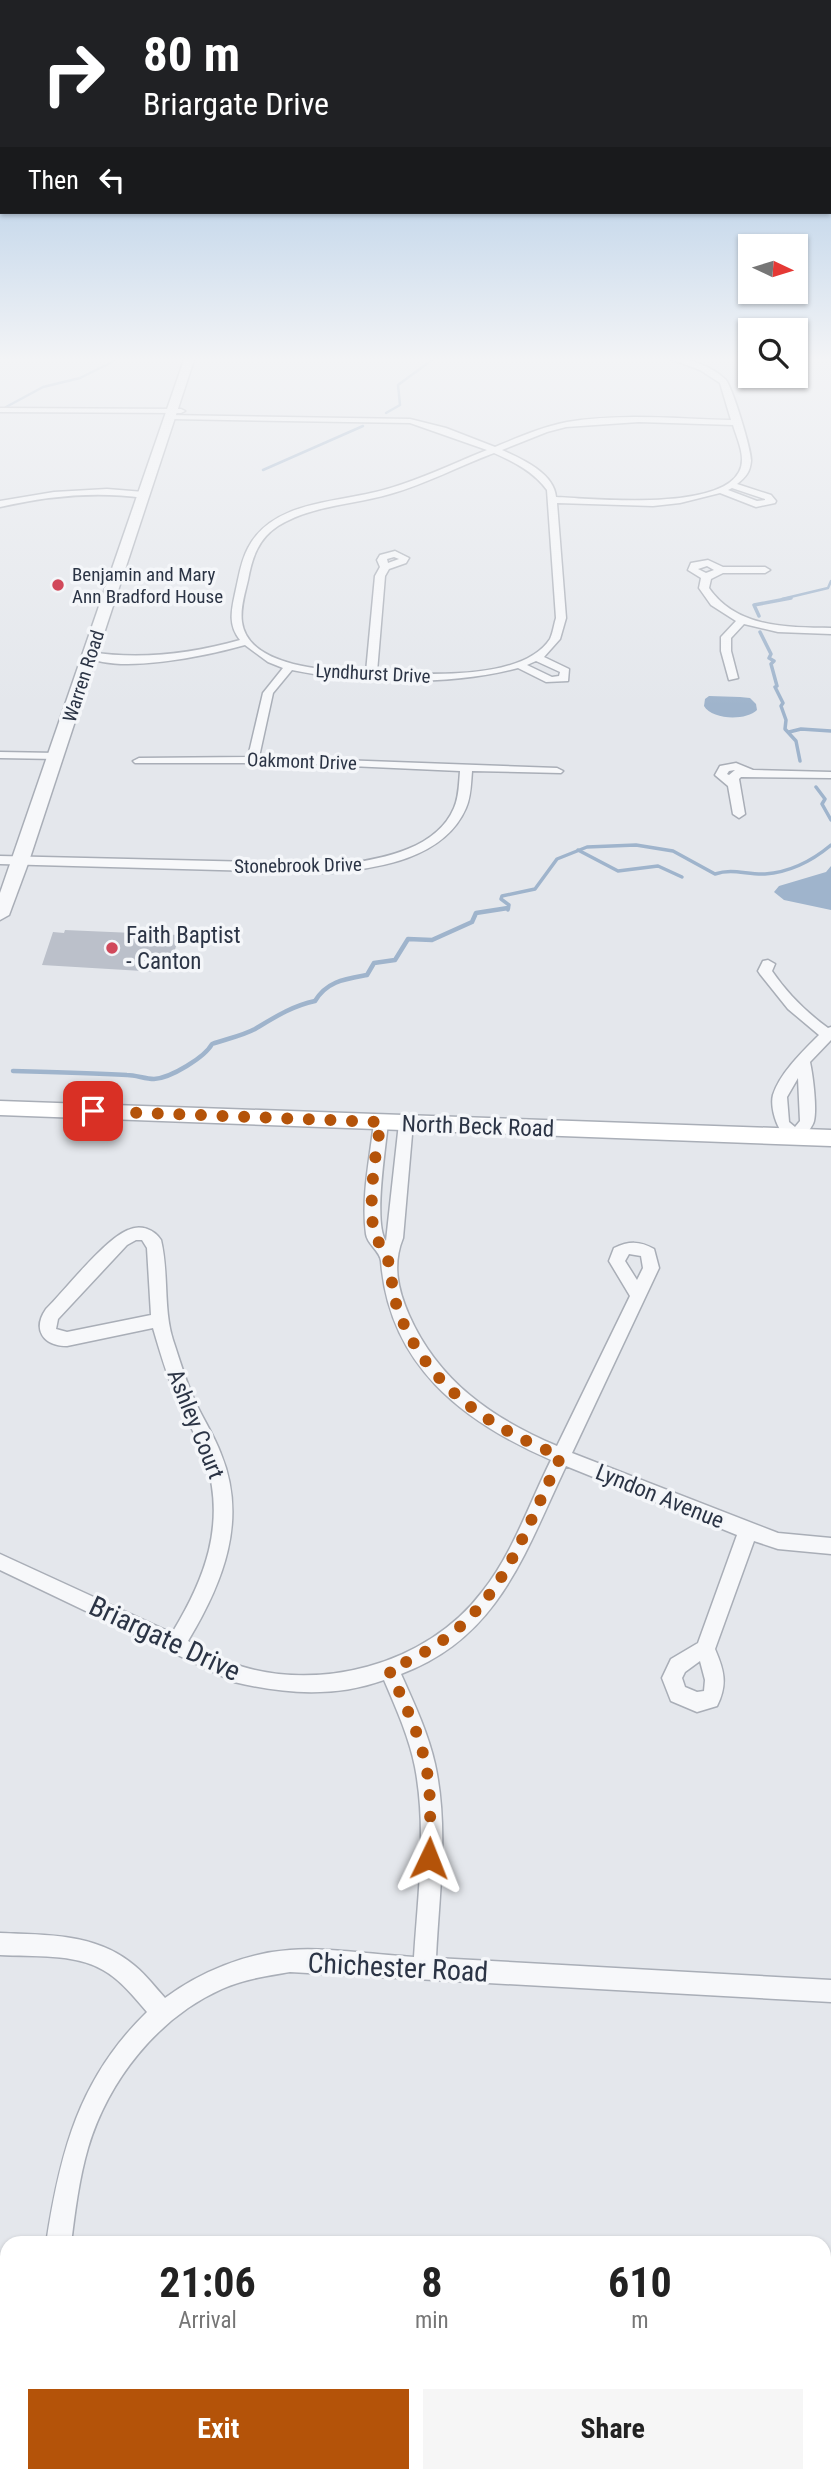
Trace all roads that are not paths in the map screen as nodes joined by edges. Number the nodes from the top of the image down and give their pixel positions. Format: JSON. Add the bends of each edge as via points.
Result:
{"nodes":[{"id":1,"x":152,"y":473,"type":"edge"},
{"id":2,"x":435,"y":473,"type":"edge"},
{"id":3,"x":538,"y":473,"type":"edge"},
{"id":4,"x":744,"y":473,"type":"edge"},
{"id":5,"x":733,"y":485,"type":"junction"},
{"id":6,"x":722,"y":491,"type":"junction"},
{"id":7,"x":144,"y":495,"type":"junction"},
{"id":8,"x":552,"y":500,"type":"junction"},
{"id":9,"x":0,"y":504,"type":"edge"},
{"id":10,"x":385,"y":567,"type":"dead end"},
{"id":11,"x":721,"y":570,"type":"junction"},
{"id":12,"x":765,"y":570,"type":"dead end"},
{"id":13,"x":706,"y":577,"type":"junction"},
{"id":14,"x":743,"y":620,"type":"junction"},
{"id":15,"x":831,"y":631,"type":"edge"},
{"id":16,"x":246,"y":642,"type":"junction"},
{"id":17,"x":89,"y":654,"type":"junction"},
{"id":18,"x":535,"y":656,"type":"junction"},
{"id":19,"x":290,"y":666,"type":"junction"},
{"id":20,"x":514,"y":666,"type":"junction"},
{"id":21,"x":371,"y":675,"type":"junction"},
{"id":22,"x":733,"y":678,"type":"dead end"},
{"id":23,"x":0,"y":755,"type":"edge"},
{"id":24,"x":57,"y":756,"type":"junction"},
{"id":25,"x":253,"y":759,"type":"junction"},
{"id":26,"x":139,"y":761,"type":"dead end"},
{"id":27,"x":466,"y":768,"type":"junction"},
{"id":28,"x":557,"y":771,"type":"dead end"},
{"id":29,"x":831,"y":775,"type":"edge"},
{"id":30,"x":739,"y":814,"type":"dead end"},
{"id":31,"x":0,"y":860,"type":"edge"},
{"id":32,"x":21,"y":861,"type":"junction"},
{"id":33,"x":0,"y":915,"type":"edge"},
{"id":34,"x":768,"y":964,"type":"dead end"},
{"id":35,"x":829,"y":1033,"type":"edge"},
{"id":36,"x":804,"y":1063,"type":"junction"},
{"id":37,"x":0,"y":1108,"type":"edge"},
{"id":38,"x":381,"y":1122,"type":"junction"},
{"id":39,"x":406,"y":1123,"type":"junction"},
{"id":40,"x":796,"y":1137,"type":"junction"},
{"id":41,"x":831,"y":1139,"type":"edge"},
{"id":42,"x":387,"y":1254,"type":"junction"},
{"id":43,"x":638,"y":1296,"type":"dead end"},
{"id":44,"x":159,"y":1320,"type":"junction"},
{"id":45,"x":561,"y":1456,"type":"junction"},
{"id":46,"x":748,"y":1531,"type":"junction"},
{"id":47,"x":831,"y":1546,"type":"edge"},
{"id":48,"x":0,"y":1562,"type":"edge"},
{"id":49,"x":176,"y":1644,"type":"junction"},
{"id":50,"x":705,"y":1649,"type":"dead end"},
{"id":51,"x":389,"y":1670,"type":"junction"},
{"id":52,"x":0,"y":1944,"type":"edge"},
{"id":53,"x":424,"y":1968,"type":"junction"},
{"id":54,"x":831,"y":1991,"type":"edge"},
{"id":55,"x":163,"y":2012,"type":"junction"},
{"id":56,"x":59,"y":2236,"type":"edge"}],
"edges":[{"from":1,"to":7,"type":"street","name":"Warren Road"},
{"from":2,"to":16,"type":"street","via":[[395,489],[314,507],[271,527],[252,547],[243,578],[236,618]]},
{"from":3,"to":8,"type":"street","via":[[550,486]]},
{"from":4,"to":5,"type":"street"},
{"from":5,"to":6,"type":"street"},
{"from":5,"to":6,"type":"street","via":[[772,501],[756,504]]},
{"from":6,"to":8,"type":"street","via":[[670,501]]},
{"from":7,"to":9,"type":"street","via":[[29,498]]},
{"from":7,"to":17,"type":"street","name":"Warren Road"},
{"from":8,"to":18,"type":"street","name":"Lyndhurst Drive","via":[[561,623],[554,640]]},
{"from":10,"to":21,"type":"street","via":[[380,576]]},
{"from":11,"to":12,"type":"street"},
{"from":11,"to":13,"type":"street"},
{"from":11,"to":13,"type":"street","via":[[708,563],[694,565],[693,570]]},
{"from":13,"to":14,"type":"street","via":[[708,597]]},
{"from":14,"to":15,"type":"street","via":[[772,628]]},
{"from":14,"to":22,"type":"street","via":[[726,637]]},
{"from":16,"to":17,"type":"street","via":[[144,660]]},
{"from":16,"to":19,"type":"street","name":"Lyndhurst Drive","via":[[264,656]]},
{"from":17,"to":24,"type":"street","name":"Warren Road"},
{"from":18,"to":20,"type":"street","name":"Lyndhurst Drive"},
{"from":18,"to":20,"type":"street","via":[[565,671],[564,679],[550,680]]},
{"from":19,"to":21,"type":"street","name":"Lyndhurst Drive"},
{"from":19,"to":25,"type":"street","via":[[268,693]]},
{"from":20,"to":21,"type":"street","name":"Lyndhurst Drive","via":[[462,676]]},
{"from":23,"to":24,"type":"street"},
{"from":24,"to":32,"type":"street","name":"Warren Road"},
{"from":25,"to":26,"type":"street","name":"Oakmont Drive"},
{"from":25,"to":27,"type":"street","name":"Oakmont Drive"},
{"from":27,"to":28,"type":"street","name":"Oakmont Drive"},
{"from":27,"to":32,"type":"street","name":"Stonebrook Drive","via":[[463,802],[447,828],[418,848],[375,863],[330,869],[76,863],[62,868],[32,867]]},
{"from":29,"to":30,"type":"street","via":[[738,774],[733,783]]},
{"from":31,"to":32,"type":"street","name":"Stonebrook Drive"},
{"from":32,"to":33,"type":"street","name":"Warren Road"},
{"from":34,"to":35,"type":"street","via":[[765,971],[784,999]]},
{"from":35,"to":36,"type":"street"},
{"from":36,"to":40,"type":"street","via":[[807,1122]]},
{"from":36,"to":40,"type":"street","via":[[780,1096],[782,1124]]},
{"from":37,"to":38,"type":"main road","name":"North Beck Road"},
{"from":38,"to":39,"type":"main road","name":"North Beck Road"},
{"from":38,"to":42,"type":"street","name":"Lyndon Avenue","via":[[372,1207],[374,1237]]},
{"from":39,"to":40,"type":"main road","name":"North Beck Road"},
{"from":39,"to":42,"type":"street","name":"Lyndon Avenue","via":[[396,1238]]},
{"from":40,"to":41,"type":"main road","name":"North Beck Road"},
{"from":42,"to":45,"type":"street","name":"Lyndon Avenue","via":[[399,1313],[446,1388],[497,1426]]},
{"from":43,"to":45,"type":"street","name":"Briargate Drive"},
{"from":44,"to":44,"type":"street","name":"Ashley Court","via":[[67,1339],[53,1337],[46,1327],[52,1314],[121,1241],[139,1234],[154,1244]]},
{"from":44,"to":49,"type":"street","name":"Ashley Court","via":[[182,1392],[216,1463],[224,1503],[214,1574]]},
{"from":45,"to":46,"type":"street","name":"Lyndon Avenue"},
{"from":45,"to":51,"type":"street","name":"Briargate Drive","via":[[487,1601],[445,1640]]},
{"from":46,"to":47,"type":"street","name":"Lyndon Avenue","via":[[797,1545]]},
{"from":46,"to":50,"type":"street"},
{"from":48,"to":49,"type":"street","name":"Briargate Drive"},
{"from":49,"to":51,"type":"street","name":"Briargate Drive","via":[[233,1673],[279,1683],[333,1683]]},
{"from":51,"to":53,"type":"street","via":[[426,1768],[430,1830]]},
{"from":52,"to":55,"type":"street","via":[[76,1949],[100,1956],[127,1973]]},
{"from":53,"to":54,"type":"street","name":"Chichester Road"},
{"from":53,"to":55,"type":"street","name":"Chichester Road","via":[[268,1963],[214,1979]]},
{"from":55,"to":56,"type":"street","name":"Chichester Road","via":[[121,2056],[89,2113],[71,2169]]}]}
